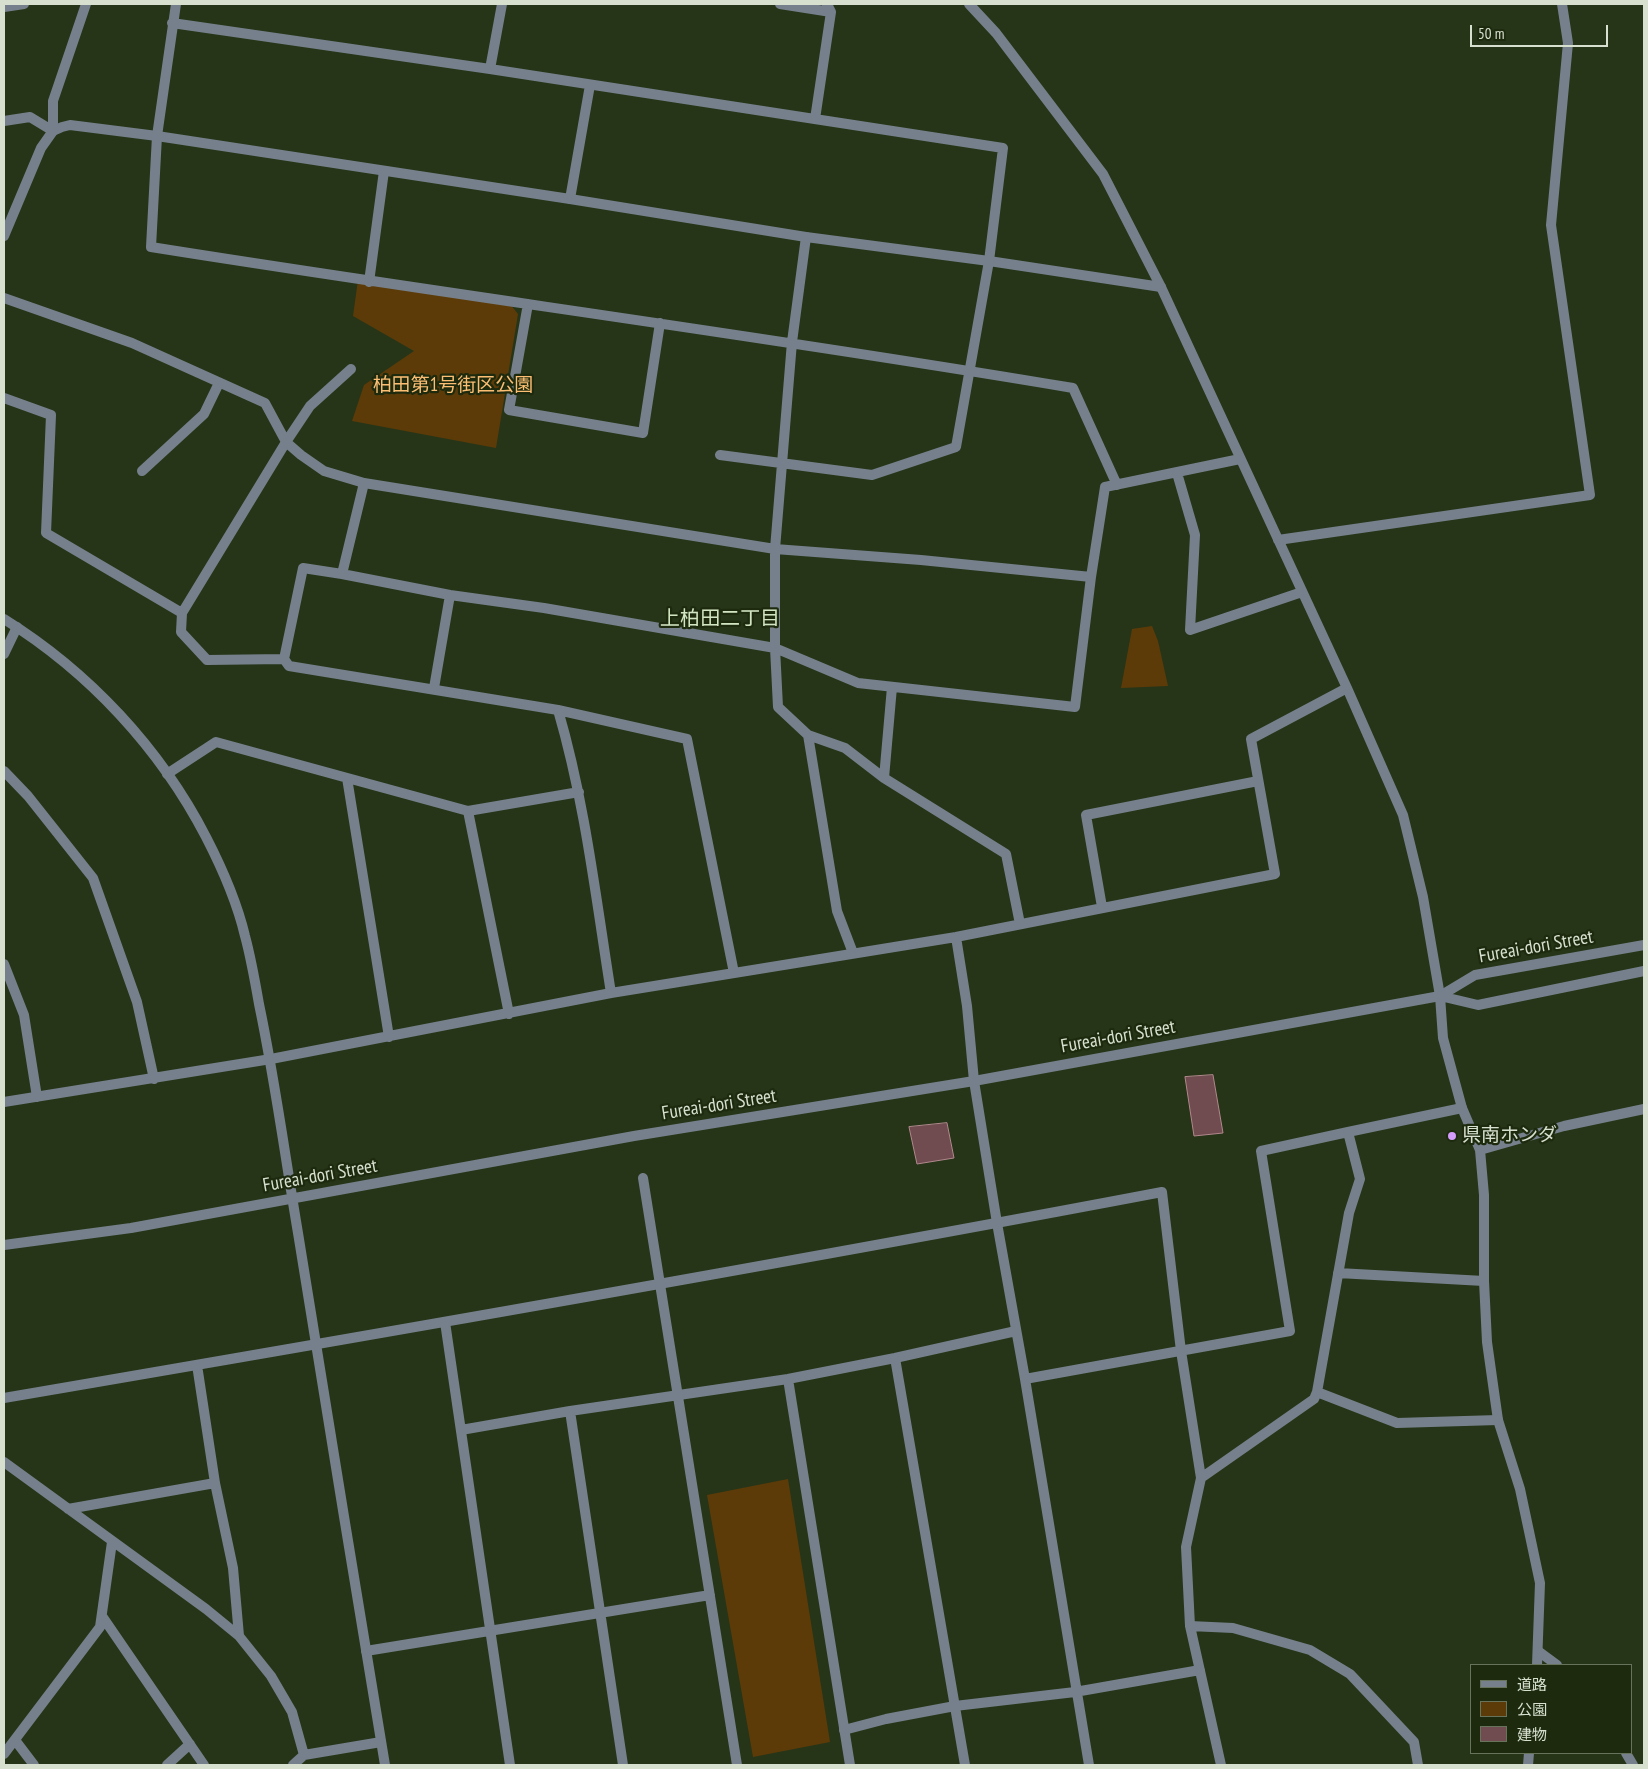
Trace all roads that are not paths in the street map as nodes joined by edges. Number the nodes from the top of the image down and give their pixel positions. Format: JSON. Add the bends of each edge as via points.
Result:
{"nodes":[{"id":1,"x":24,"y":4,"type":"edge"},
{"id":2,"x":86,"y":4,"type":"edge"},
{"id":3,"x":176,"y":4,"type":"edge"},
{"id":4,"x":502,"y":4,"type":"edge"},
{"id":5,"x":780,"y":4,"type":"edge"},
{"id":6,"x":969,"y":4,"type":"edge"},
{"id":7,"x":1562,"y":4,"type":"edge"},
{"id":8,"x":7,"y":6,"type":"edge"},
{"id":9,"x":829,"y":8,"type":"edge"},
{"id":10,"x":172,"y":23,"type":"junction"},
{"id":11,"x":490,"y":69,"type":"junction"},
{"id":12,"x":590,"y":85,"type":"junction"},
{"id":13,"x":815,"y":119,"type":"junction"},
{"id":14,"x":4,"y":122,"type":"edge"},
{"id":15,"x":53,"y":132,"type":"junction"},
{"id":16,"x":157,"y":136,"type":"junction"},
{"id":17,"x":384,"y":171,"type":"junction"},
{"id":18,"x":570,"y":199,"type":"junction"},
{"id":19,"x":4,"y":236,"type":"edge"},
{"id":20,"x":806,"y":236,"type":"junction"},
{"id":21,"x":989,"y":261,"type":"junction"},
{"id":22,"x":369,"y":282,"type":"junction"},
{"id":23,"x":1161,"y":287,"type":"junction"},
{"id":24,"x":4,"y":298,"type":"edge"},
{"id":25,"x":528,"y":304,"type":"junction"},
{"id":26,"x":660,"y":323,"type":"junction"},
{"id":27,"x":792,"y":342,"type":"junction"},
{"id":28,"x":351,"y":369,"type":"dead end"},
{"id":29,"x":970,"y":371,"type":"junction"},
{"id":30,"x":219,"y":383,"type":"junction"},
{"id":31,"x":4,"y":398,"type":"edge"},
{"id":32,"x":286,"y":442,"type":"junction"},
{"id":33,"x":720,"y":455,"type":"dead end"},
{"id":34,"x":1240,"y":459,"type":"junction"},
{"id":35,"x":782,"y":463,"type":"junction"},
{"id":36,"x":142,"y":471,"type":"dead end"},
{"id":37,"x":1177,"y":473,"type":"junction"},
{"id":38,"x":364,"y":483,"type":"junction"},
{"id":39,"x":1117,"y":485,"type":"junction"},
{"id":40,"x":1278,"y":540,"type":"junction"},
{"id":41,"x":775,"y":549,"type":"junction"},
{"id":42,"x":342,"y":574,"type":"junction"},
{"id":43,"x":1090,"y":577,"type":"junction"},
{"id":44,"x":1302,"y":592,"type":"junction"},
{"id":45,"x":450,"y":595,"type":"junction"},
{"id":46,"x":182,"y":613,"type":"junction"},
{"id":47,"x":4,"y":619,"type":"edge"},
{"id":48,"x":16,"y":627,"type":"junction"},
{"id":49,"x":775,"y":648,"type":"junction"},
{"id":50,"x":4,"y":654,"type":"edge"},
{"id":51,"x":284,"y":659,"type":"junction"},
{"id":52,"x":892,"y":687,"type":"junction"},
{"id":53,"x":434,"y":688,"type":"junction"},
{"id":54,"x":1347,"y":688,"type":"junction"},
{"id":55,"x":558,"y":710,"type":"junction"},
{"id":56,"x":808,"y":735,"type":"junction"},
{"id":57,"x":4,"y":771,"type":"edge"},
{"id":58,"x":167,"y":774,"type":"junction"},
{"id":59,"x":347,"y":778,"type":"junction"},
{"id":60,"x":884,"y":778,"type":"junction"},
{"id":61,"x":1258,"y":781,"type":"junction"},
{"id":62,"x":579,"y":792,"type":"junction"},
{"id":63,"x":468,"y":811,"type":"junction"},
{"id":64,"x":1102,"y":907,"type":"junction"},
{"id":65,"x":1020,"y":924,"type":"junction"},
{"id":66,"x":956,"y":937,"type":"junction"},
{"id":67,"x":1644,"y":945,"type":"edge"},
{"id":68,"x":853,"y":953,"type":"junction"},
{"id":69,"x":4,"y":964,"type":"edge"},
{"id":70,"x":1644,"y":971,"type":"edge"},
{"id":71,"x":734,"y":973,"type":"junction"},
{"id":72,"x":611,"y":993,"type":"junction"},
{"id":73,"x":1440,"y":996,"type":"junction"},
{"id":74,"x":509,"y":1014,"type":"junction"},
{"id":75,"x":389,"y":1037,"type":"junction"},
{"id":76,"x":271,"y":1059,"type":"junction"},
{"id":77,"x":154,"y":1079,"type":"junction"},
{"id":78,"x":974,"y":1081,"type":"junction"},
{"id":79,"x":37,"y":1097,"type":"junction"},
{"id":80,"x":4,"y":1102,"type":"edge"},
{"id":81,"x":1462,"y":1108,"type":"junction"},
{"id":82,"x":1644,"y":1108,"type":"edge"},
{"id":83,"x":1348,"y":1132,"type":"junction"},
{"id":84,"x":1480,"y":1150,"type":"junction"},
{"id":85,"x":643,"y":1178,"type":"dead end"},
{"id":86,"x":292,"y":1199,"type":"junction"},
{"id":87,"x":997,"y":1223,"type":"junction"},
{"id":88,"x":4,"y":1245,"type":"edge"},
{"id":89,"x":1338,"y":1273,"type":"junction"},
{"id":90,"x":1484,"y":1282,"type":"junction"},
{"id":91,"x":660,"y":1283,"type":"junction"},
{"id":92,"x":445,"y":1322,"type":"junction"},
{"id":93,"x":1016,"y":1331,"type":"junction"},
{"id":94,"x":315,"y":1345,"type":"junction"},
{"id":95,"x":1181,"y":1351,"type":"junction"},
{"id":96,"x":895,"y":1358,"type":"junction"},
{"id":97,"x":197,"y":1365,"type":"junction"},
{"id":98,"x":788,"y":1379,"type":"junction"},
{"id":99,"x":1025,"y":1379,"type":"junction"},
{"id":100,"x":1318,"y":1392,"type":"junction"},
{"id":101,"x":678,"y":1396,"type":"junction"},
{"id":102,"x":4,"y":1398,"type":"edge"},
{"id":103,"x":570,"y":1411,"type":"junction"},
{"id":104,"x":1498,"y":1420,"type":"junction"},
{"id":105,"x":461,"y":1430,"type":"junction"},
{"id":106,"x":4,"y":1462,"type":"edge"},
{"id":107,"x":1201,"y":1478,"type":"junction"},
{"id":108,"x":215,"y":1482,"type":"junction"},
{"id":109,"x":68,"y":1509,"type":"junction"},
{"id":110,"x":112,"y":1542,"type":"junction"},
{"id":111,"x":710,"y":1595,"type":"junction"},
{"id":112,"x":600,"y":1613,"type":"junction"},
{"id":113,"x":102,"y":1616,"type":"junction"},
{"id":114,"x":1190,"y":1626,"type":"junction"},
{"id":115,"x":490,"y":1631,"type":"junction"},
{"id":116,"x":239,"y":1636,"type":"junction"},
{"id":117,"x":366,"y":1651,"type":"junction"},
{"id":118,"x":1538,"y":1651,"type":"junction"},
{"id":119,"x":1537,"y":1664,"type":"edge"},
{"id":120,"x":1556,"y":1664,"type":"edge"},
{"id":121,"x":1200,"y":1670,"type":"junction"},
{"id":122,"x":1076,"y":1692,"type":"junction"},
{"id":123,"x":955,"y":1706,"type":"junction"},
{"id":124,"x":844,"y":1730,"type":"junction"},
{"id":125,"x":15,"y":1740,"type":"junction"},
{"id":126,"x":381,"y":1742,"type":"junction"},
{"id":127,"x":190,"y":1744,"type":"junction"},
{"id":128,"x":4,"y":1754,"type":"edge"},
{"id":129,"x":304,"y":1754,"type":"junction"},
{"id":130,"x":1627,"y":1754,"type":"edge"},
{"id":131,"x":34,"y":1765,"type":"edge"},
{"id":132,"x":167,"y":1765,"type":"edge"},
{"id":133,"x":204,"y":1765,"type":"edge"},
{"id":134,"x":293,"y":1765,"type":"edge"},
{"id":135,"x":385,"y":1765,"type":"edge"},
{"id":136,"x":510,"y":1765,"type":"edge"},
{"id":137,"x":623,"y":1765,"type":"edge"},
{"id":138,"x":737,"y":1765,"type":"edge"},
{"id":139,"x":850,"y":1765,"type":"edge"},
{"id":140,"x":965,"y":1765,"type":"edge"},
{"id":141,"x":1089,"y":1765,"type":"edge"},
{"id":142,"x":1221,"y":1765,"type":"edge"},
{"id":143,"x":1418,"y":1765,"type":"edge"},
{"id":144,"x":1633,"y":1765,"type":"edge"}],
"edges":[{"from":1,"to":8,"type":"street"},
{"from":2,"to":15,"type":"street","via":[[53,101]]},
{"from":3,"to":10,"type":"street"},
{"from":4,"to":11,"type":"street"},
{"from":5,"to":9,"type":"street"},
{"from":6,"to":23,"type":"street","via":[[996,32],[1103,174]]},
{"from":7,"to":40,"type":"street","via":[[1568,44],[1551,225],[1590,495]]},
{"from":9,"to":13,"type":"street"},
{"from":10,"to":11,"type":"street"},
{"from":10,"to":16,"type":"street"},
{"from":11,"to":12,"type":"street"},
{"from":12,"to":13,"type":"street"},
{"from":12,"to":18,"type":"street"},
{"from":13,"to":21,"type":"street","via":[[1003,148]]},
{"from":14,"to":15,"type":"street","via":[[30,117]]},
{"from":15,"to":16,"type":"street","via":[[70,125]]},
{"from":15,"to":19,"type":"street","via":[[42,148]]},
{"from":16,"to":17,"type":"street"},
{"from":16,"to":22,"type":"street","via":[[151,247]]},
{"from":17,"to":18,"type":"street"},
{"from":17,"to":22,"type":"street"},
{"from":18,"to":20,"type":"street"},
{"from":20,"to":21,"type":"street"},
{"from":20,"to":27,"type":"street"},
{"from":21,"to":23,"type":"street"},
{"from":21,"to":29,"type":"street"},
{"from":22,"to":25,"type":"street"},
{"from":23,"to":34,"type":"street"},
{"from":24,"to":30,"type":"street","via":[[132,343]]},
{"from":25,"to":26,"type":"street"},
{"from":25,"to":26,"type":"street","via":[[509,410],[643,433]]},
{"from":26,"to":27,"type":"street"},
{"from":27,"to":29,"type":"street"},
{"from":27,"to":35,"type":"street"},
{"from":28,"to":32,"type":"street","via":[[310,406]]},
{"from":29,"to":35,"type":"street","via":[[956,447],[872,475]]},
{"from":29,"to":39,"type":"street","via":[[1073,388]]},
{"from":30,"to":32,"type":"street","via":[[265,403]]},
{"from":30,"to":36,"type":"street","via":[[204,414]]},
{"from":31,"to":46,"type":"street","via":[[51,415],[46,533]]},
{"from":32,"to":38,"type":"street","via":[[324,471]]},
{"from":32,"to":46,"type":"street"},
{"from":33,"to":35,"type":"street"},
{"from":34,"to":37,"type":"street"},
{"from":34,"to":40,"type":"street"},
{"from":35,"to":41,"type":"street"},
{"from":37,"to":39,"type":"street"},
{"from":37,"to":44,"type":"street","via":[[1195,535],[1190,630]]},
{"from":38,"to":41,"type":"street"},
{"from":38,"to":42,"type":"street"},
{"from":39,"to":43,"type":"street","via":[[1106,487]]},
{"from":40,"to":44,"type":"street"},
{"from":41,"to":43,"type":"street"},
{"from":41,"to":49,"type":"street"},
{"from":42,"to":45,"type":"street"},
{"from":42,"to":51,"type":"street","via":[[304,568]]},
{"from":43,"to":52,"type":"street","via":[[1075,707]]},
{"from":44,"to":54,"type":"street"},
{"from":45,"to":49,"type":"street"},
{"from":45,"to":53,"type":"street"},
{"from":46,"to":51,"type":"street","via":[[181,632],[208,660]]},
{"from":47,"to":48,"type":"street"},
{"from":48,"to":50,"type":"street"},
{"from":48,"to":58,"type":"street","via":[[62,660],[93,688],[127,722]]},
{"from":49,"to":52,"type":"street","via":[[858,683]]},
{"from":49,"to":56,"type":"street","via":[[778,707]]},
{"from":51,"to":53,"type":"street","via":[[289,666]]},
{"from":52,"to":60,"type":"street"},
{"from":53,"to":55,"type":"street"},
{"from":54,"to":61,"type":"street","via":[[1251,739]]},
{"from":54,"to":73,"type":"street","via":[[1403,815],[1423,896]]},
{"from":55,"to":62,"type":"street"},
{"from":55,"to":71,"type":"street","via":[[687,738]]},
{"from":56,"to":60,"type":"street","via":[[846,748]]},
{"from":56,"to":68,"type":"street","via":[[837,912]]},
{"from":57,"to":77,"type":"street","via":[[93,878],[137,1002]]},
{"from":58,"to":59,"type":"street","via":[[216,742]]},
{"from":58,"to":76,"type":"street","via":[[207,839],[236,907]]},
{"from":59,"to":63,"type":"street"},
{"from":59,"to":75,"type":"street"},
{"from":60,"to":65,"type":"street","via":[[1006,854]]},
{"from":61,"to":64,"type":"street","via":[[1086,815]]},
{"from":61,"to":64,"type":"street","via":[[1275,874]]},
{"from":62,"to":63,"type":"street"},
{"from":62,"to":72,"type":"street"},
{"from":63,"to":74,"type":"street"},
{"from":64,"to":65,"type":"street"},
{"from":65,"to":66,"type":"street"},
{"from":66,"to":68,"type":"street"},
{"from":66,"to":78,"type":"street"},
{"from":67,"to":73,"type":"street","name":"Fureai-dori Street","via":[[1475,975]]},
{"from":68,"to":71,"type":"street"},
{"from":69,"to":79,"type":"street","via":[[24,1015]]},
{"from":70,"to":73,"type":"street","name":"Fureai-dori Street","via":[[1478,1005]]},
{"from":71,"to":72,"type":"street"},
{"from":72,"to":74,"type":"street"},
{"from":73,"to":78,"type":"street","name":"Fureai-dori Street"},
{"from":73,"to":81,"type":"street","via":[[1443,1038]]},
{"from":74,"to":75,"type":"street"},
{"from":75,"to":76,"type":"street"},
{"from":76,"to":77,"type":"street"},
{"from":76,"to":86,"type":"street"},
{"from":77,"to":79,"type":"street"},
{"from":78,"to":86,"type":"street","name":"Fureai-dori Street","via":[[634,1136]]},
{"from":78,"to":87,"type":"street"},
{"from":79,"to":80,"type":"street"},
{"from":81,"to":83,"type":"street"},
{"from":81,"to":84,"type":"street"},
{"from":82,"to":84,"type":"street"},
{"from":83,"to":89,"type":"street","via":[[1360,1179],[1349,1214]]},
{"from":83,"to":95,"type":"street","via":[[1261,1151],[1290,1331]]},
{"from":84,"to":90,"type":"street","via":[[1484,1195]]},
{"from":85,"to":91,"type":"street"},
{"from":86,"to":88,"type":"street","name":"Fureai-dori Street","via":[[131,1228]]},
{"from":86,"to":94,"type":"street"},
{"from":87,"to":91,"type":"street"},
{"from":87,"to":93,"type":"street"},
{"from":87,"to":95,"type":"street","via":[[1162,1192]]},
{"from":89,"to":90,"type":"street"},
{"from":89,"to":100,"type":"street"},
{"from":90,"to":104,"type":"street","via":[[1487,1342]]},
{"from":91,"to":92,"type":"street"},
{"from":91,"to":101,"type":"street"},
{"from":92,"to":94,"type":"street"},
{"from":92,"to":105,"type":"street"},
{"from":93,"to":96,"type":"street"},
{"from":93,"to":99,"type":"street"},
{"from":94,"to":97,"type":"street"},
{"from":94,"to":117,"type":"street"},
{"from":95,"to":99,"type":"street"},
{"from":95,"to":107,"type":"street"},
{"from":96,"to":98,"type":"street"},
{"from":96,"to":123,"type":"street"},
{"from":97,"to":102,"type":"street"},
{"from":97,"to":108,"type":"street"},
{"from":98,"to":101,"type":"street"},
{"from":98,"to":124,"type":"street"},
{"from":99,"to":122,"type":"street"},
{"from":100,"to":104,"type":"street","via":[[1397,1423]]},
{"from":100,"to":107,"type":"street","via":[[1314,1400]]},
{"from":101,"to":103,"type":"street"},
{"from":101,"to":111,"type":"street"},
{"from":103,"to":105,"type":"street"},
{"from":103,"to":112,"type":"street"},
{"from":104,"to":118,"type":"street","via":[[1520,1488],[1540,1583]]},
{"from":105,"to":115,"type":"street"},
{"from":106,"to":109,"type":"street"},
{"from":107,"to":114,"type":"street","via":[[1186,1547]]},
{"from":108,"to":109,"type":"street"},
{"from":108,"to":116,"type":"street","via":[[234,1568]]},
{"from":109,"to":110,"type":"street"},
{"from":110,"to":113,"type":"street"},
{"from":110,"to":116,"type":"street"},
{"from":111,"to":112,"type":"street"},
{"from":111,"to":138,"type":"street"},
{"from":112,"to":115,"type":"street"},
{"from":112,"to":137,"type":"street"},
{"from":113,"to":125,"type":"street","via":[[100,1627]]},
{"from":113,"to":127,"type":"street"},
{"from":114,"to":121,"type":"street"},
{"from":114,"to":143,"type":"street","via":[[1233,1628],[1310,1650],[1350,1674],[1414,1742]]},
{"from":115,"to":117,"type":"street"},
{"from":115,"to":136,"type":"street"},
{"from":116,"to":129,"type":"street","via":[[271,1676],[292,1712]]},
{"from":117,"to":126,"type":"street"},
{"from":118,"to":119,"type":"street"},
{"from":118,"to":120,"type":"street"},
{"from":121,"to":122,"type":"street"},
{"from":121,"to":142,"type":"street"},
{"from":122,"to":123,"type":"street"},
{"from":122,"to":141,"type":"street"},
{"from":123,"to":124,"type":"street"},
{"from":123,"to":140,"type":"street"},
{"from":124,"to":139,"type":"street"},
{"from":125,"to":128,"type":"street"},
{"from":125,"to":131,"type":"street"},
{"from":126,"to":129,"type":"street"},
{"from":126,"to":135,"type":"street"},
{"from":127,"to":132,"type":"street"},
{"from":127,"to":133,"type":"street"},
{"from":129,"to":134,"type":"street"},
{"from":130,"to":144,"type":"street"}]}
